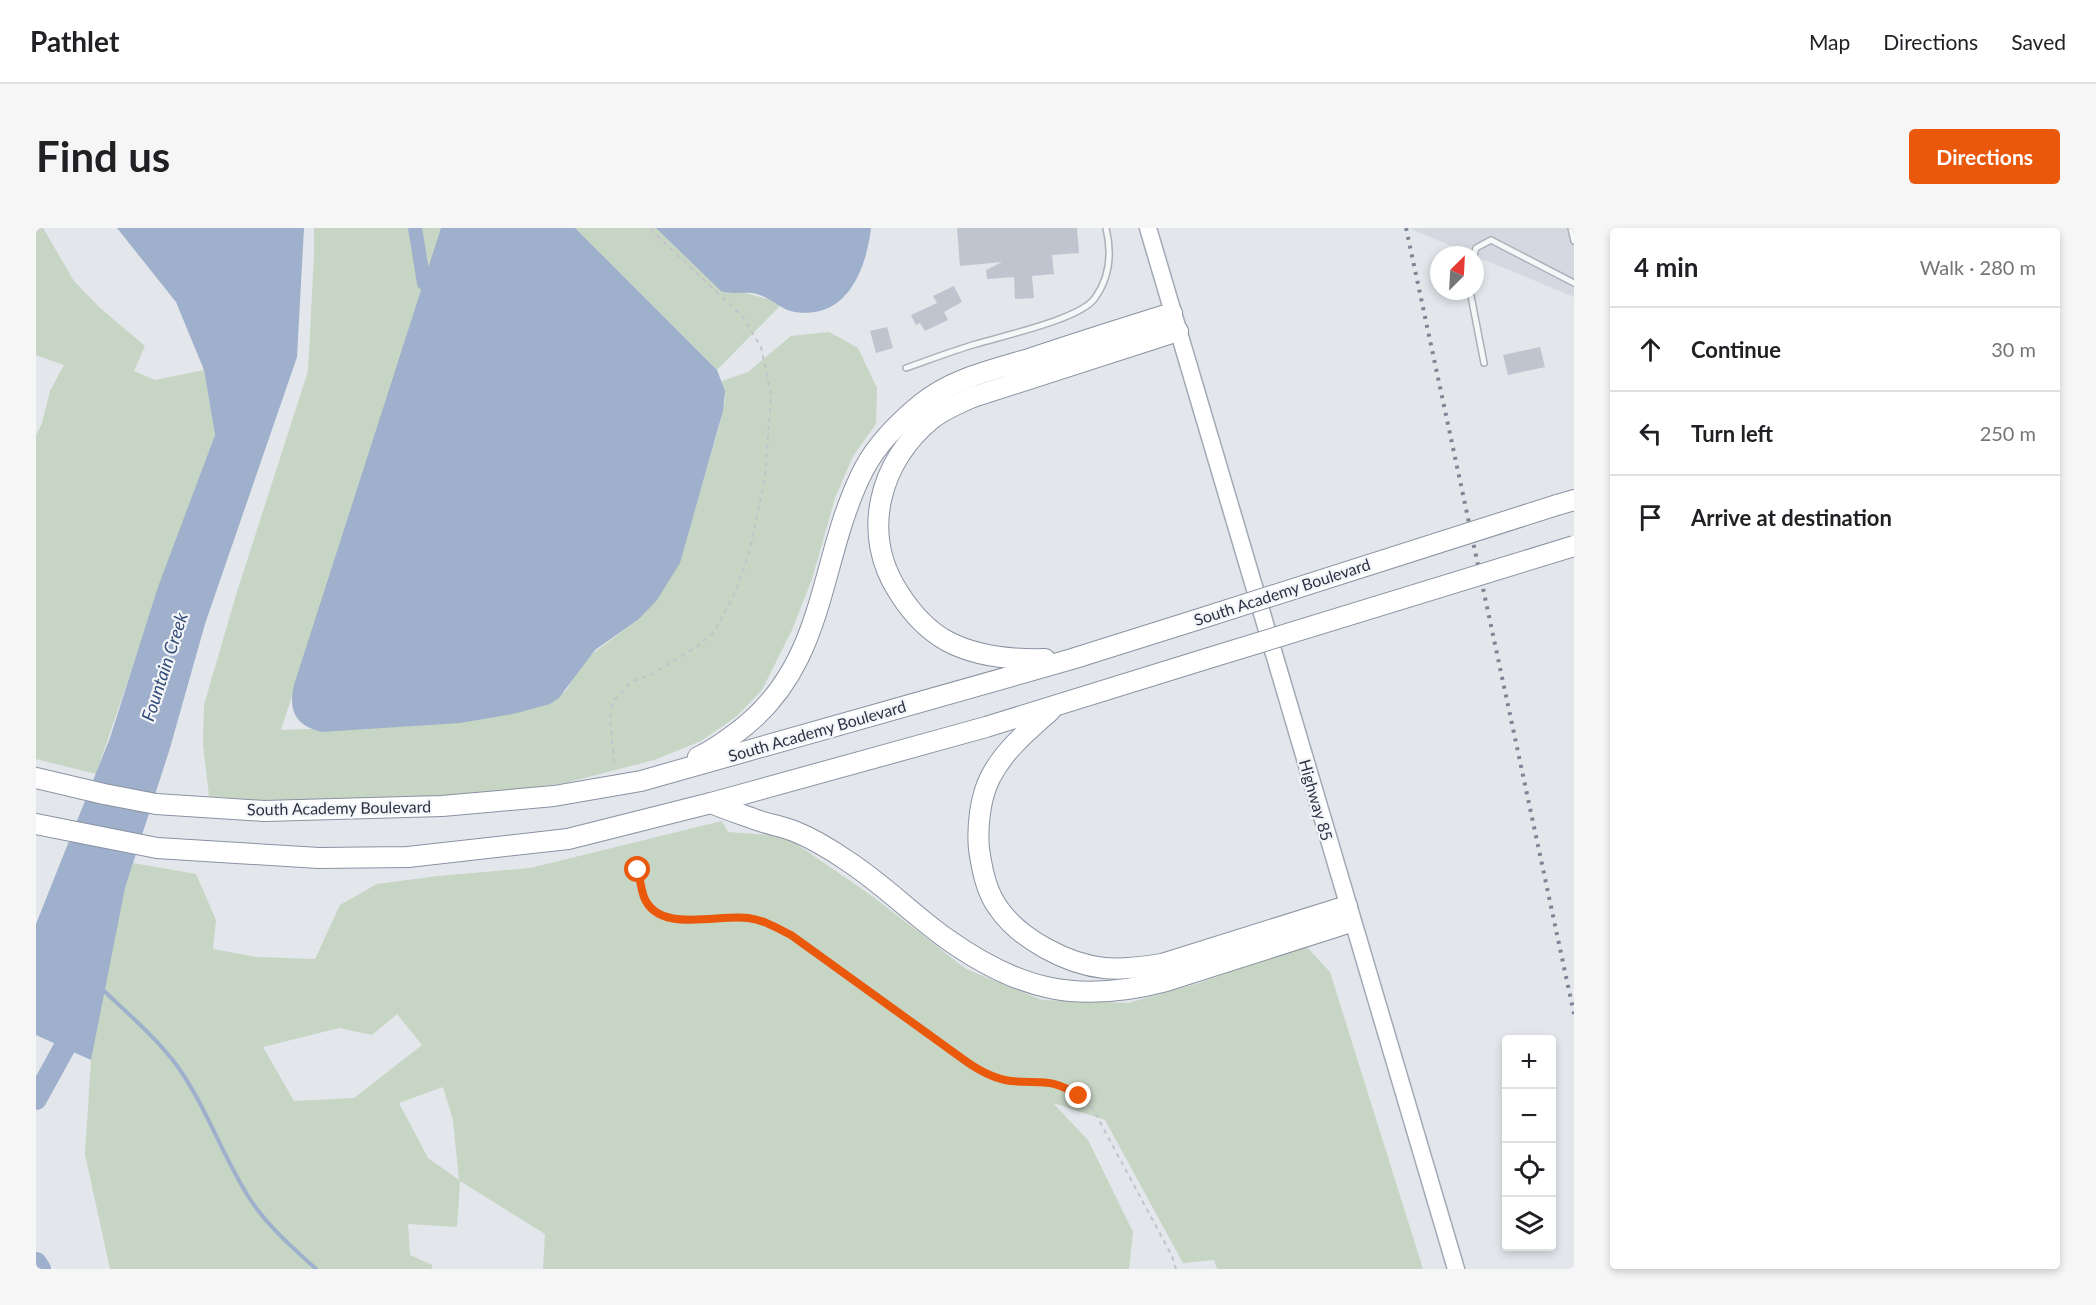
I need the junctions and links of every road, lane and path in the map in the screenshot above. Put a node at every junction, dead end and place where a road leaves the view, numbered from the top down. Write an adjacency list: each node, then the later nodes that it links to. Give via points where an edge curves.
1 (649, 228): 16 (path, via 742,316 761,347 771,394 770,415 765,478 736,591 714,632 652,674 631,682 614,701 610,718)
2 (1106, 228): 11 (lane, via 1110,256 1094,300 1072,315)
3 (1148, 228): 9 (main road, Highway 85)
4 (1571, 228): 5 (lane)
5 (1574, 241)
6 (1480, 246): 7 (lane, via 1491,240)
7 (1574, 283)
8 (1472, 300): 10 (lane)
9 (1175, 322): 14 (highway, via 951,406 915,435 886,478 879,502 878,531 883,557 892,583 922,623 947,641 1000,658); 18 (highway, via 966,378 922,402 879,446 865,468 850,500 813,625 789,676 772,700 750,723 711,752); 22 (main road, Highway 85)
10 (1484, 363)
11 (906, 368)
12 (1565, 503): 14 (highway, South Academy Boulevard, bridge)
13 (1574, 545): 15 (highway, bridge)
14 (1072, 659): 18 (highway, South Academy Boulevard)
15 (1057, 705): 19 (highway); 22 (highway, via 1007,752 990,778 981,804 978,839 982,873 999,909 1049,951 1103,968 1137,968)
16 (614, 762)
17 (36, 778): 18 (highway, South Academy Boulevard, via 156,804 285,811 442,806 554,796)
18 (641, 782)
19 (711, 803): 20 (highway, via 568,839 408,857 319,858 157,848); 22 (highway, via 794,831 820,845 847,860 947,939 994,968 1025,983 1052,988 1108,993 1136,989)
20 (36, 824)
21 (638, 870): 23 (path, via 645,899 654,911 668,919 747,918 766,922 791,935 986,1075 1008,1081 1047,1081 1079,1096 1093,1109)
22 (1349, 914): 24 (main road, Highway 85)
23 (1176, 1269)
24 (1456, 1269)

